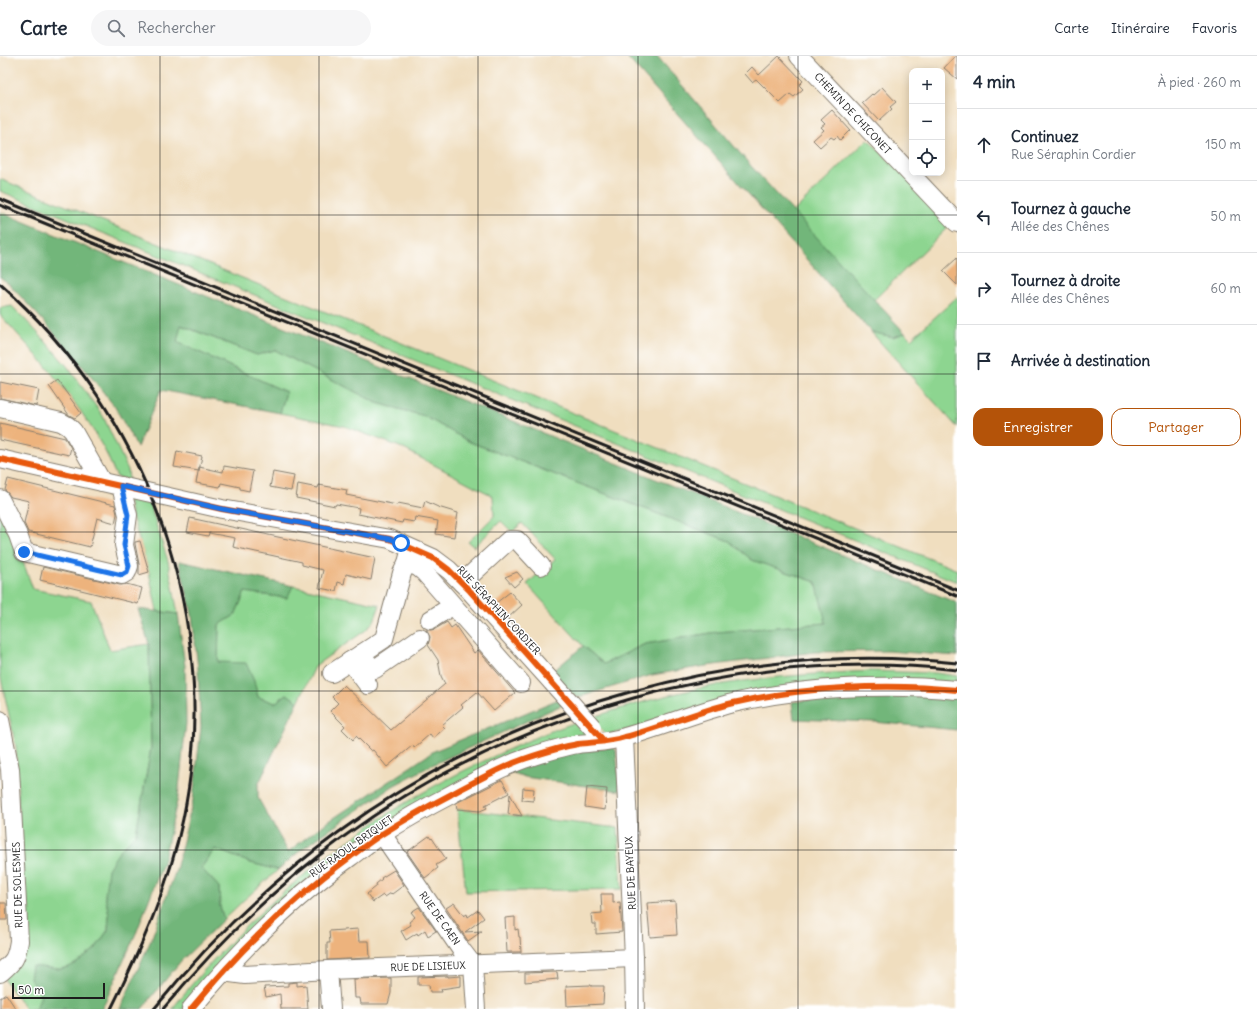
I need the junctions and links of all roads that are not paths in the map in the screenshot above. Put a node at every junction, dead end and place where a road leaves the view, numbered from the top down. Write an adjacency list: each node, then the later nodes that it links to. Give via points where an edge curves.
1 (799, 56): 2 (street, CHEMIN DE CHICONET)
2 (957, 223)
3 (0, 408): 5 (street, via 61,422 68,426)
4 (0, 459): 5 (street, RUE SÉRAPHIN CORDIER)
5 (102, 482): 6 (street, RUE SÉRAPHIN CORDIER)
6 (121, 486): 7 (street, via 128,515 124,545 129,566 127,572 122,575 24,552); 8 (street, RUE SÉRAPHIN CORDIER, via 222,509 390,539)
7 (0, 499)
8 (409, 555): 10 (street, RUE SÉRAPHIN CORDIER, via 433,558); 11 (street); 14 (street, via 384,639)
9 (541, 566): 10 (street, via 517,540 512,539)
10 (462, 583): 21 (street, RUE SÉRAPHIN CORDIER, bridge)
11 (452, 606): 12 (street); 16 (street)
12 (430, 620)
13 (420, 638): 14 (street, via 375,669)
14 (355, 658): 15 (street); 17 (street)
15 (332, 673)
16 (521, 683)
17 (368, 685)
18 (957, 690): 20 (street, RUE RAOUL BRIQUET, via 926,687 844,688 770,696 704,711)
19 (0, 720): 27 (street, RUE DE SOLESMES, via 10,768 19,941 13,962)
20 (624, 738): 21 (street, RUE RAOUL BRIQUET); 23 (street, RUE DE BAYEUX)
21 (604, 741): 22 (street, RUE RAOUL BRIQUET, via 560,748 500,769)
22 (382, 834): 24 (street, RUE DE CAEN); 26 (street, RUE RAOUL BRIQUET, via 336,867 286,909 263,929)
23 (634, 958): 24 (street, RUE DE LISIEUX); 31 (street, RUE DE BAYEUX)
24 (473, 965): 25 (street, RUE DE LISIEUX); 30 (street)
25 (328, 970): 26 (street, RUE DE LISIEUX, via 245,975); 29 (street)
26 (223, 972): 28 (street, RUE RAOUL BRIQUET)
27 (0, 973)
28 (191, 1009)
29 (331, 1009)
30 (476, 1009)
31 (635, 1009)

